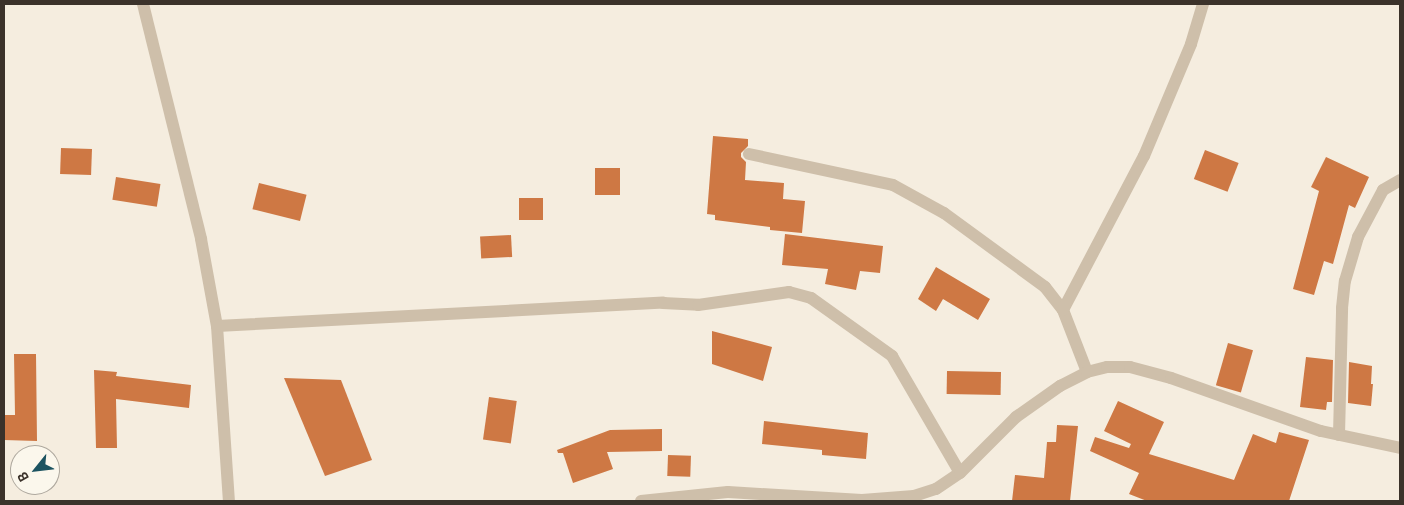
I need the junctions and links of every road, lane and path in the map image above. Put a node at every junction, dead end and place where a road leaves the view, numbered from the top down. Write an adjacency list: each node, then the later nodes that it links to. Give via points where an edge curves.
1 (143, 4): 6 (street, via 201,239)
2 (1202, 4): 5 (street, via 1191,44 1144,156)
3 (749, 154): 5 (street, via 893,185 952,218 1045,287)
4 (1400, 180): 8 (street, via 1383,190 1358,237 1345,282)
5 (1063, 310): 7 (street)
6 (217, 326): 10 (street, via 663,303 698,305 789,292 811,298 892,356); 11 (street)
7 (1087, 372): 8 (street, via 1107,367 1130,367); 10 (street, via 1060,386 1016,418)
8 (1339, 435): 9 (street)
9 (1400, 448)
10 (960, 473): 12 (street, via 936,489 914,496 862,500 728,492)
11 (229, 501)
12 (641, 501)

